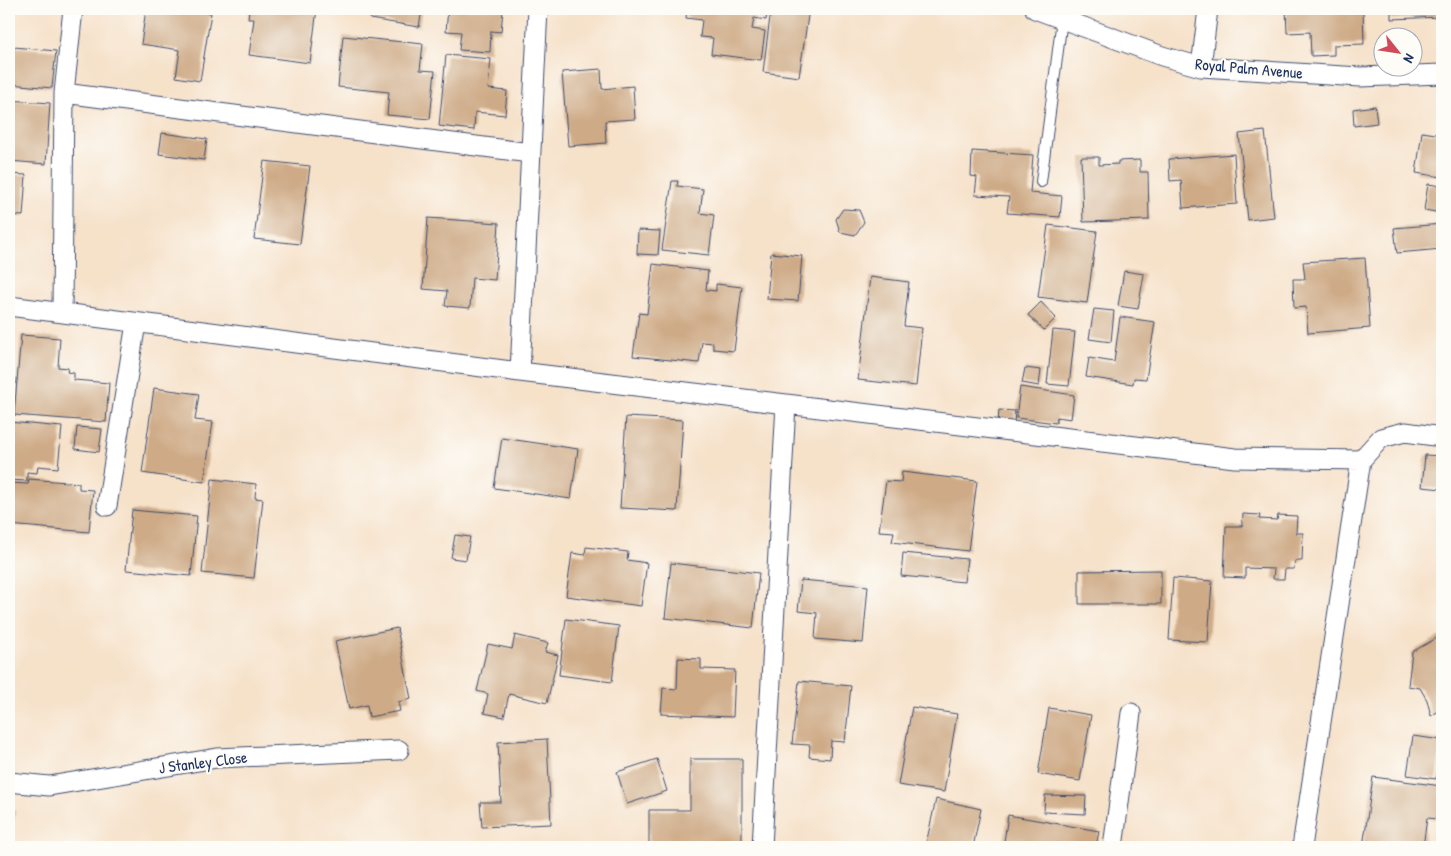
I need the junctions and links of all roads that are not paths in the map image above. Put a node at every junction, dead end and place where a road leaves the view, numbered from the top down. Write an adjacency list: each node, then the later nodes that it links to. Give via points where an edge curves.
1 (73, 9): 8 (street)
2 (538, 9): 9 (street)
3 (1035, 9): 5 (street, Royal Palm Avenue)
4 (1208, 9): 6 (street)
5 (1062, 19): 6 (street, Royal Palm Avenue); 10 (lane)
6 (1201, 67): 7 (street, Royal Palm Avenue, via 1360,77)
7 (1442, 74)
8 (64, 93): 9 (street); 12 (street)
9 (530, 153): 14 (street)
10 (1041, 182)
11 (9, 306): 12 (street)
12 (62, 312): 13 (street)
13 (136, 323): 14 (street); 18 (street)
14 (520, 372): 15 (street)
15 (786, 404): 17 (street, via 1235,458); 22 (street)
16 (1442, 437): 17 (street, via 1405,432 1381,438)
17 (1361, 460): 24 (street)
18 (107, 506)
19 (1131, 713): 23 (street)
20 (399, 750): 21 (street, J Stanley Close, via 216,758 49,786)
21 (9, 782)
22 (762, 847)
23 (1113, 847)
24 (1302, 847)

